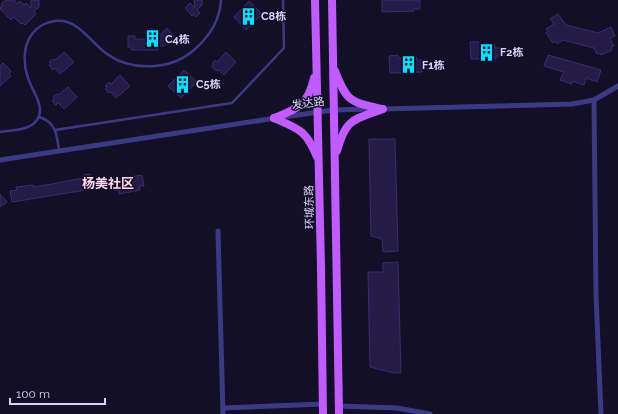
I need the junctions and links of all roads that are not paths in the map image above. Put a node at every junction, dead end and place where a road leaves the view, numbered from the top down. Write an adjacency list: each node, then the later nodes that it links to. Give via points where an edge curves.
1 (221, 0): 12 (lane, via 218,17 202,42 185,56 165,64 143,66 121,62 96,46 82,30 69,22 54,21 41,26 30,36 25,57 28,77 40,108)
2 (283, 0): 14 (lane, via 284,48 232,103)
3 (315, 0): 6 (main road, 环城东路)
4 (332, 0): 5 (main road)
5 (333, 64): 9 (main road, via 342,90 348,97 360,104); 10 (main road)
6 (316, 66): 11 (main road, 环城东路); 13 (main road, via 311,90 303,103 292,111)
7 (618, 86): 8 (street, 发达路)
8 (594, 100): 9 (street, 发达路, via 572,104); 26 (street, via 596,295)
9 (383, 109): 10 (street, 发达路); 18 (main road, via 356,119 348,125 341,136)
10 (333, 110): 11 (street, 发达路); 18 (main road)
11 (318, 112): 13 (street, 发达路); 19 (main road, 环城东路)
12 (38, 117): 14 (lane, via 46,120); 15 (lane, via 28,127)
13 (274, 118): 16 (street, 发达路); 19 (main road, via 305,134)
14 (55, 130): 16 (lane)
15 (0, 132)
16 (59, 151): 17 (street, 发达路)
17 (0, 160)
18 (334, 160): 22 (main road)
19 (319, 163): 21 (main road, 环城东路)
20 (218, 232): 23 (street)
21 (323, 404): 23 (street); 24 (main road, 环城东路)
22 (339, 410): 25 (street, via 397,408)
23 (223, 411)
24 (323, 414)
25 (430, 414)
26 (601, 414)

